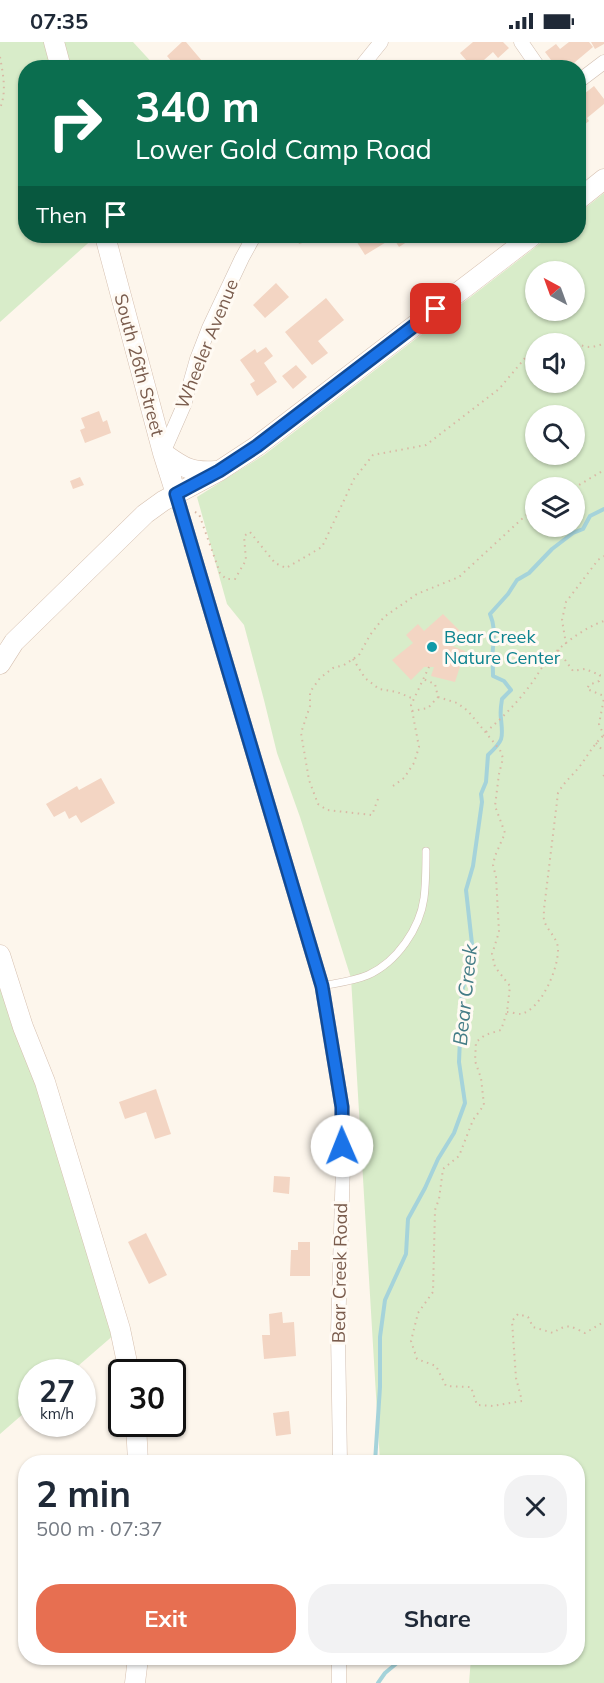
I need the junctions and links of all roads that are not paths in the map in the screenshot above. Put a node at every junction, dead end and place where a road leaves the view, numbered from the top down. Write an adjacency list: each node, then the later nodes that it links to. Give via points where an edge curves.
1 (54, 42): 4 (street)
2 (381, 42): 5 (street)
3 (521, 42): 6 (street)
4 (59, 60)
5 (366, 60)
6 (533, 60)
7 (604, 62): 8 (street)
8 (586, 76)
9 (604, 179): 10 (street)
10 (586, 193)
11 (107, 243): 14 (street, South 26th Street)
12 (251, 243): 14 (street, Wheeler Avenue, via 209,328 184,405)
13 (523, 243): 15 (street)
14 (163, 453): 15 (street, via 198,472); 16 (street, South 26th Street)
15 (219, 471): 16 (street)
16 (178, 499): 17 (street, via 145,514 14,642); 20 (street, Bear Creek Road)
17 (0, 664)
18 (426, 851): 20 (lane, via 424,900 406,942 383,966 368,975)
19 (0, 955): 21 (street, via 52,1104)
20 (322, 986): 24 (street, Bear Creek Road, via 342,1107)
21 (126, 1359)
22 (136, 1437): 23 (street)
23 (137, 1455)
24 (339, 1455)
25 (137, 1665): 27 (street)
26 (339, 1665): 28 (street)
27 (135, 1683)
28 (339, 1683)

